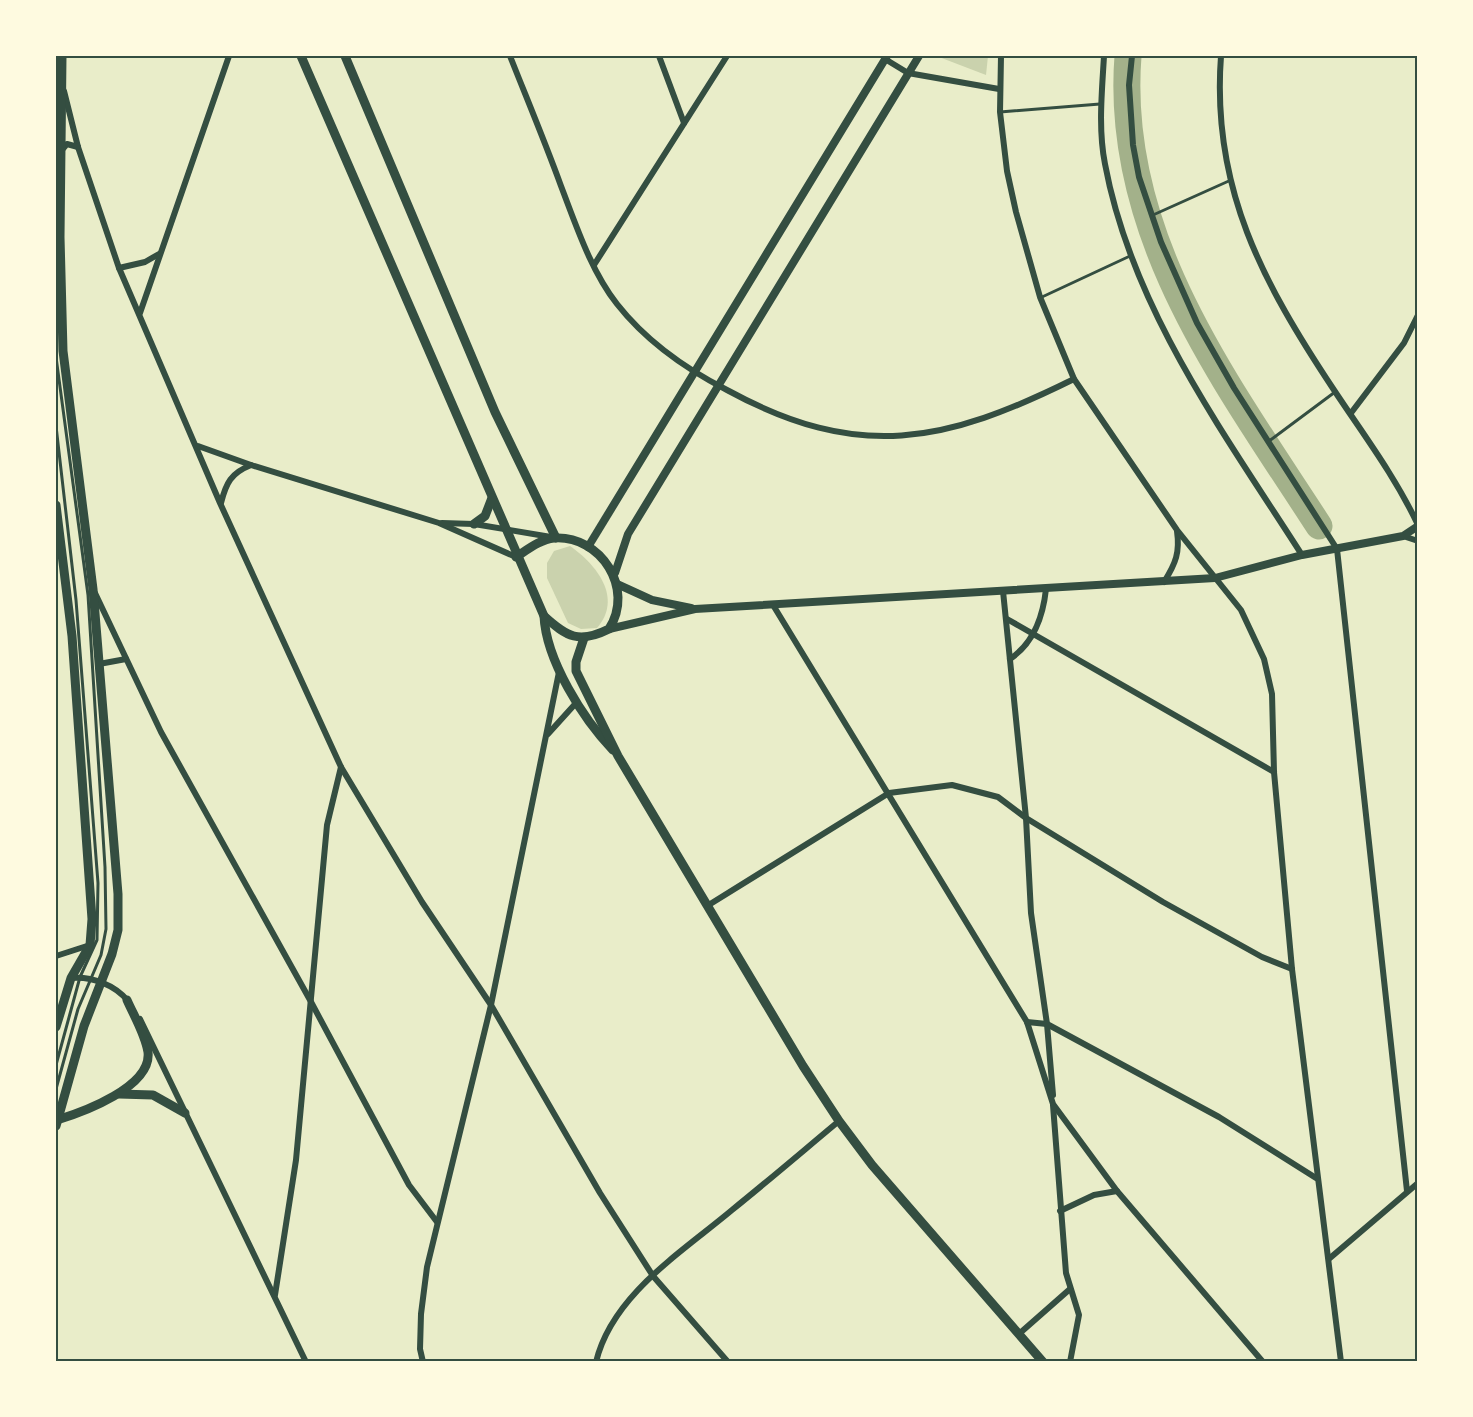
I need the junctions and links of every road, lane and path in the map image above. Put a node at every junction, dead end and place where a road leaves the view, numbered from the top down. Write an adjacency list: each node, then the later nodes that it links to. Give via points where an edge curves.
1 (62, 56): 15 (main road)
2 (229, 56): 24 (street)
3 (301, 56): 41 (main road)
4 (345, 56): 50 (main road, via 495,412)
5 (510, 56): 26 (street)
6 (659, 56): 19 (street)
7 (727, 56): 19 (street)
8 (919, 56): 14 (main road)
9 (1002, 56): 16 (street)
10 (1104, 56): 17 (street)
11 (1132, 56): 23 (street, via 1129,85 1133,145)
12 (1221, 56): 22 (street, via 1218,98)
13 (886, 57): 14 (street); 32 (main road)
14 (908, 73): 16 (street); 34 (main road)
15 (61, 80): 20 (street); 21 (main road)
16 (999, 89): 18 (street)
17 (1101, 104): 18 (lane); 25 (street, via 1104,162)
18 (1000, 112): 28 (street, via 1007,171)
19 (684, 123): 26 (street)
20 (78, 147): 21 (street, via 67,144); 27 (street)
21 (61, 151): 60 (main road, via 63,351)
22 (1231, 180): 23 (lane); 35 (street, via 1255,258)
23 (1150, 216): 38 (street, via 1197,323 1233,388)
24 (162, 251): 27 (street, via 145,262); 29 (street)
25 (1130, 256): 28 (lane); 54 (street, via 1205,404)
26 (594, 265): 32 (street, via 617,304 635,323 677,361)
27 (119, 268): 29 (street)
28 (1040, 297): 33 (street)
29 (141, 313): 39 (street)
30 (1418, 315): 36 (street, via 1404,343)
31 (56, 357): 86 (lane, via 88,595 105,857 106,929)
32 (695, 371): 34 (street); 52 (main road)
33 (1074, 379): 34 (street, via 1022,405 971,423 932,433 890,436 806,426); 48 (street)
34 (716, 385): 56 (main road, via 628,534)
35 (1335, 392): 36 (street); 38 (lane)
36 (1351, 412): 46 (street, via 1398,486)
37 (56, 426): 85 (lane, via 76,600 98,883 97,940)
38 (1269, 441): 53 (street)
39 (198, 446): 40 (street); 42 (street)
40 (251, 465): 42 (street, via 229,479); 44 (street)
41 (492, 498): 45 (main road, via 485,516); 47 (main road)
42 (220, 503): 77 (street)
43 (56, 505): 82 (main road, via 72,636 91,892)
44 (439, 522): 45 (street); 55 (street)
45 (474, 524): 47 (street)
46 (1418, 526): 49 (street)
47 (505, 528): 50 (street); 55 (main road)
48 (1177, 530): 57 (street); 58 (street, via 1176,564)
49 (1403, 536): 51 (street); 53 (street)
50 (556, 538): 52 (main road, via 575,540); 55 (main road)
51 (1418, 541)
52 (588, 547): 56 (main road)
53 (1337, 549): 54 (street); 103 (street)
54 (1302, 555): 57 (street)
55 (516, 557): 65 (main road)
56 (615, 573): 59 (main road)
57 (1215, 578): 58 (street); 78 (street, via 1245,616 1264,659 1272,694)
58 (1164, 582): 61 (street)
59 (618, 584): 64 (street, via 652,600); 67 (main road, via 617,614)
60 (93, 589): 70 (street); 72 (main road)
61 (1046, 589): 62 (street); 68 (street, via 1043,612)
62 (1004, 591): 63 (street); 66 (street)
63 (772, 605): 64 (street); 79 (street)
64 (695, 609): 67 (street)
65 (544, 616): 69 (main road, via 562,633); 73 (main road)
66 (1007, 619): 68 (street); 71 (street)
67 (609, 629): 69 (main road)
68 (1034, 633): 71 (street); 78 (street)
69 (584, 638): 76 (main road, via 576,671)
70 (126, 659): 72 (street); 88 (street, via 161,732)
71 (1010, 659): 80 (street)
72 (99, 664): 86 (main road, via 118,930 112,954)
73 (560, 670): 74 (main road); 75 (street)
74 (576, 703): 75 (street); 76 (main road)
75 (548, 735): 89 (street)
76 (618, 756): 81 (main road)
77 (341, 767): 88 (street, via 327,825); 89 (street, via 422,902)
78 (1274, 772): 84 (street)
79 (889, 793): 80 (street, via 942,785 964,786 998,797); 81 (street); 90 (street)
80 (1026, 818): 84 (street, via 1163,902 1262,957); 91 (street, via 1031,913)
81 (707, 906): 98 (main road)
82 (90, 945): 83 (street); 85 (main road)
83 (56, 956)
84 (1292, 969): 100 (street)
85 (75, 978): 86 (street); 92 (main road); 93 (lane)
86 (96, 981): 87 (street, via 114,988); 94 (lane, via 78,1010); 99 (main road)
87 (127, 1000): 95 (main road, via 146,1044 147,1064 138,1079); 97 (street, via 146,1028)
88 (310, 1000): 105 (street, via 409,1185); 109 (street, via 296,1160)
89 (491, 1005): 105 (street); 107 (street, via 600,1193)
90 (1027, 1022): 91 (street); 96 (street)
91 (1047, 1024): 96 (street); 100 (street, via 1219,1117)
92 (56, 1027)
93 (56, 1065)
94 (56, 1089)
95 (116, 1094): 97 (main road, via 153,1095); 99 (main road)
96 (1053, 1104): 102 (street); 104 (street)
97 (185, 1113): 109 (street)
98 (839, 1121): 107 (street); 110 (main road, via 872,1165)
99 (56, 1123)
100 (1316, 1178): 106 (street)
101 (1418, 1183): 103 (street)
102 (1118, 1191): 104 (street, via 1094,1195); 117 (street)
103 (1407, 1191): 106 (street)
104 (1060, 1211): 108 (street)
105 (437, 1222): 112 (street, via 421,1314)
106 (1330, 1258): 118 (street)
107 (653, 1275): 113 (street, via 621,1309 599,1346); 114 (street)
108 (1070, 1289): 110 (street); 116 (street, via 1079,1316)
109 (275, 1295): 111 (street)
110 (1020, 1333): 115 (main road)
111 (306, 1362)
112 (423, 1362)
113 (596, 1362)
114 (728, 1362)
115 (1043, 1362)
116 (1070, 1362)
117 (1263, 1362)
118 (1341, 1362)

